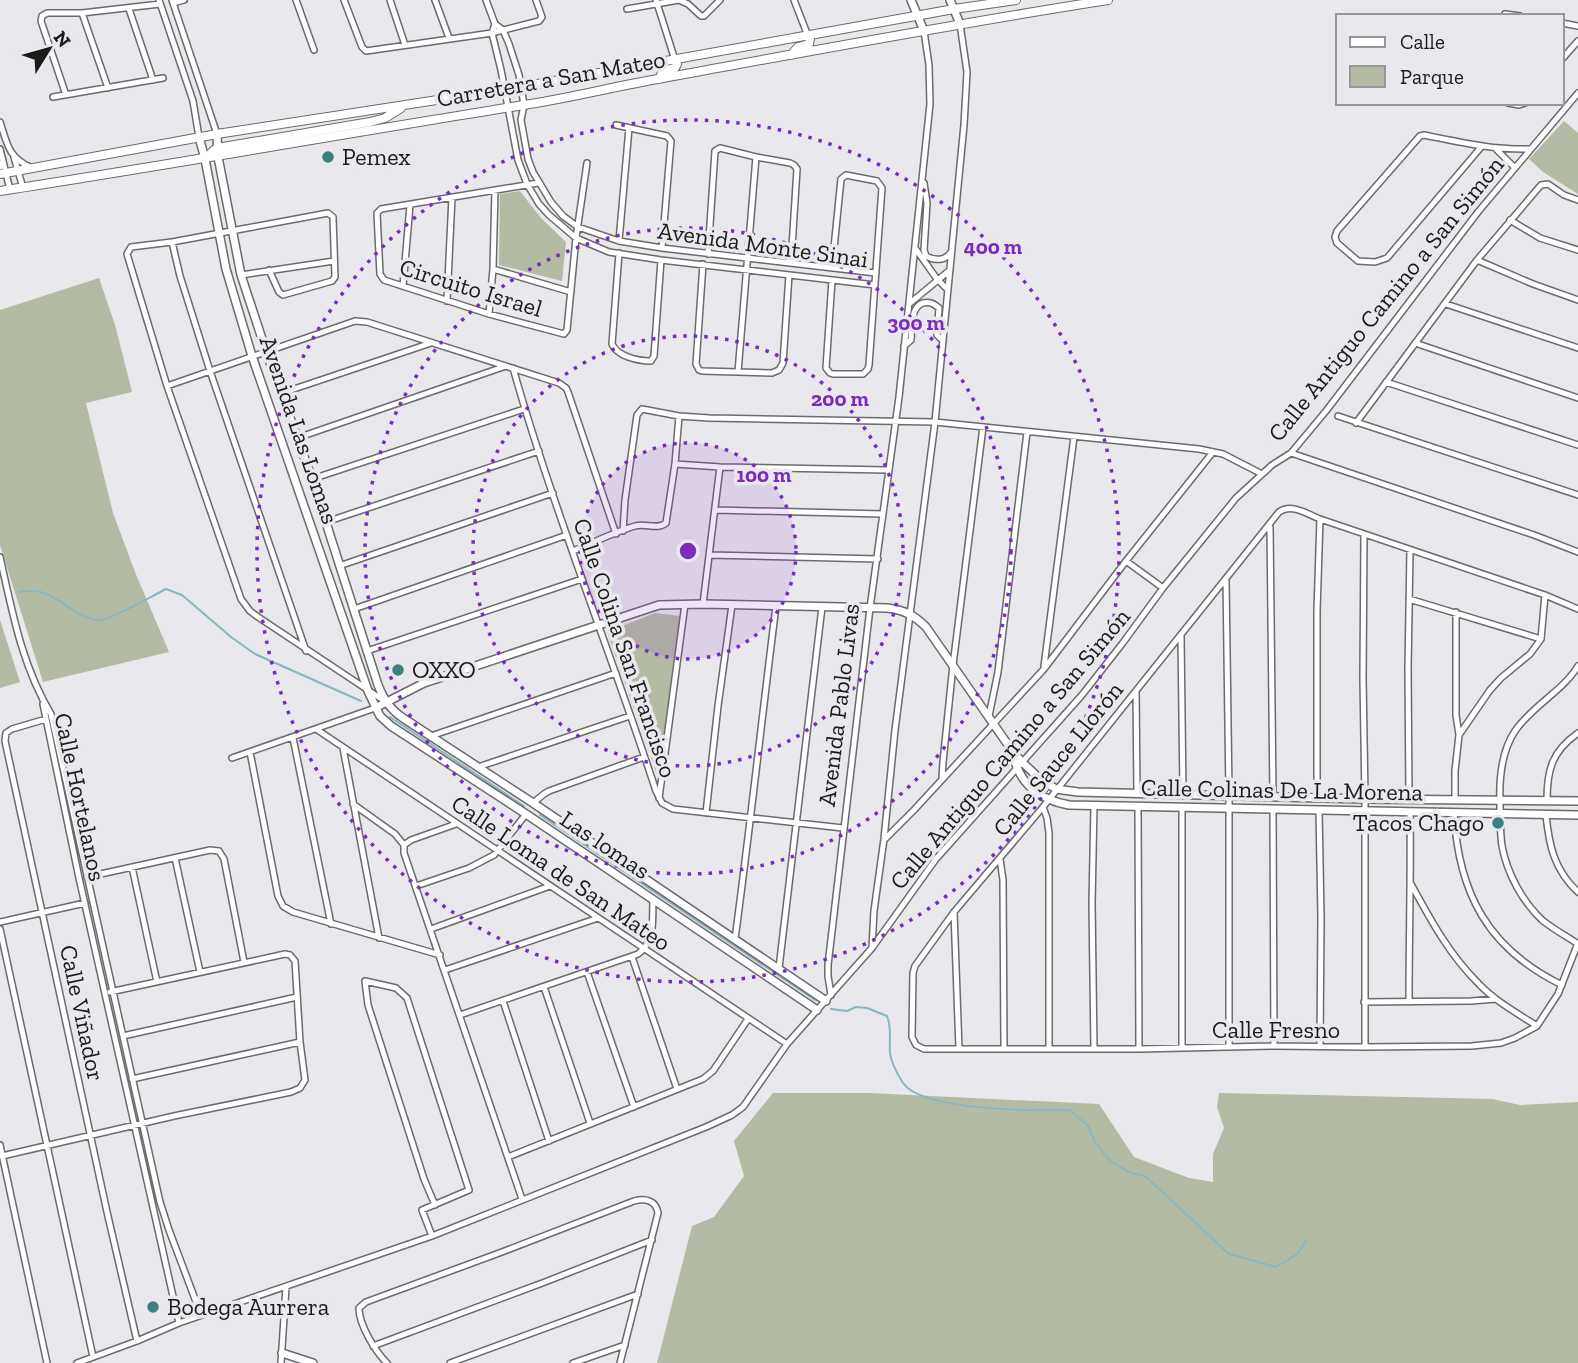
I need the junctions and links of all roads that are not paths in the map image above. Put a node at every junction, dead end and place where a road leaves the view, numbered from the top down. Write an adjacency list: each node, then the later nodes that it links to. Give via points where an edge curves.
1 (184, 0): 15 (street)
2 (296, 0): 30 (street)
3 (345, 0): 29 (street, via 366,51)
4 (390, 0): 29 (street)
5 (435, 0): 27 (street)
6 (486, 0): 21 (street)
7 (536, 0): 23 (street, via 542,17 539,21)
8 (720, 0): 13 (street, via 705,16 684,1)
9 (794, 0): 26 (street)
10 (911, 0): 20 (street)
11 (1016, 0): 16 (main road, Carretera a San Mateo)
12 (1108, 0): 22 (main road, Carretera a San Mateo)
13 (657, 1): 18 (street); 33 (street)
14 (160, 2): 17 (street); 44 (street)
15 (172, 2): 42 (street)
16 (952, 4): 20 (main road, Carretera a San Mateo); 22 (street)
17 (129, 9): 19 (street); 36 (street)
18 (627, 9)
19 (82, 13): 38 (street); 41 (street, via 47,13 41,18)
20 (918, 16): 24 (street); 26 (main road, Carretera a San Mateo)
21 (495, 24): 23 (street); 25 (street)
22 (960, 24): 24 (main road, Carretera a San Mateo); 86 (street, via 967,72)
23 (503, 30): 25 (street); 37 (street, Avenida Monte Sinai)
24 (924, 30): 31 (main road, Carretera a San Mateo); 66 (street, via 930,104)
25 (492, 33): 27 (street); 39 (street, Avenida Monte Sinai)
26 (808, 36): 31 (main road, via 809,44); 33 (main road, Carretera a San Mateo)
27 (449, 38): 29 (street)
28 (1578, 41): 32 (street)
29 (405, 45)
30 (314, 50)
31 (791, 55): 35 (main road, Carretera a San Mateo)
32 (1564, 57)
33 (675, 60): 35 (main road, via 675,68 663,71); 37 (main road, Carretera a San Mateo)
34 (163, 78): 36 (street)
35 (659, 79): 46 (main road, Carretera a San Mateo)
36 (153, 80): 38 (street)
37 (521, 87): 39 (main road, Carretera a San Mateo); 46 (street, Avenida Monte Sinai)
38 (108, 88): 41 (street)
39 (505, 90): 45 (main road, Carretera a San Mateo); 47 (street, Avenida Monte Sinai)
40 (1578, 93): 56 (street, Calle Antiguo Camino a San Simón)
41 (66, 95): 43 (street)
42 (205, 96): 44 (street); 51 (street)
43 (53, 97)
44 (193, 101): 52 (street)
45 (406, 105): 51 (main road, Carretera a San Mateo); 57 (main road, via 370,122)
46 (524, 105): 47 (main road, Carretera a San Mateo); 67 (street, Avenida Monte Sinai, via 528,159)
47 (509, 107): 57 (main road, Carretera a San Mateo); 68 (street, Avenida Monte Sinai)
48 (0, 122): 58 (street)
49 (616, 125): 50 (street)
50 (629, 128): 81 (street); 83 (street, via 667,136 671,141)
51 (217, 134): 52 (main road, Carretera a San Mateo); 57 (street, Avenida Las Lomas)
52 (199, 137): 60 (street, Avenida Las Lomas); 63 (main road, Carretera a San Mateo)
53 (1482, 146): 53 (street, via 1391,255 1375,262 1358,261 1337,243 1337,231 1418,136); 54 (street)
54 (1495, 148): 56 (street); 62 (street)
55 (0, 149): 64 (street)
56 (1529, 149): 62 (street, Calle Antiguo Camino a San Simón)
57 (218, 153): 60 (main road, Carretera a San Mateo); 78 (street, Avenida Las Lomas)
58 (14, 157): 63 (street); 65 (street)
59 (756, 157): 88 (street, via 720,148 715,151); 89 (street); 93 (street, via 790,163 797,169)
60 (205, 159): 69 (main road, Carretera a San Mateo); 79 (street, Avenida Las Lomas)
61 (587, 163): 77 (street, Circuito Israel)
62 (1514, 167): 141 (street, Calle Antiguo Camino a San Simón)
63 (33, 168): 65 (main road, Carretera a San Mateo)
64 (2, 169): 65 (main road); 70 (street)
65 (19, 171): 69 (street)
66 (923, 173): 84 (street); 86 (street, via 926,256 944,258)
67 (538, 183): 68 (street, Circuito Israel); 77 (street, Avenida Monte Sinai, via 563,216)
68 (527, 184): 71 (street, Circuito Israel); 80 (street, Avenida Monte Sinai, via 548,215)
69 (23, 188): 70 (main road, Carretera a San Mateo)
70 (10, 190): 72 (main road, Carretera a San Mateo)
71 (495, 190): 73 (street, Circuito Israel); 96 (street)
72 (0, 191)
73 (452, 197): 75 (street, Circuito Israel); 110 (street)
74 (1578, 200): 76 (street, via 1548,184 1541,185)
75 (410, 205): 106 (street); 106 (street, Circuito Israel, via 382,209 377,214 380,274)
76 (1510, 220): 85 (street, via 1540,238); 91 (street)
77 (578, 227): 80 (street, Circuito Israel); 81 (street, Avenida Monte Sinai)
78 (232, 230): 79 (street); 92 (street, via 328,213 333,217); 101 (street, Avenida Las Lomas)
79 (219, 232): 82 (street); 120 (street, Avenida Las Lomas)
80 (576, 238): 87 (street, Avenida Monte Sinai); 108 (street, Circuito Israel)
81 (620, 241): 83 (street, Avenida Monte Sinai)
82 (172, 242): 122 (street); 125 (street, via 131,247 127,254)
83 (662, 248): 88 (street, Avenida Monte Sinai)
84 (915, 248): 103 (street); 111 (street)
85 (1578, 250)
86 (952, 251): 99 (street)
87 (619, 253): 90 (street, Avenida Monte Sinai); 90 (street, via 612,344 618,353 644,361 654,356)
88 (708, 254): 89 (street, Avenida Monte Sinai)
89 (747, 257): 93 (street, Avenida Monte Sinai); 98 (street)
90 (661, 260): 94 (street, Avenida Monte Sinai)
91 (1477, 260): 109 (street); 112 (street)
92 (334, 261): 97 (street); 97 (street, via 332,281 284,295)
93 (791, 263): 95 (street, Avenida Monte Sinai)
94 (704, 264): 98 (street, Avenida Monte Sinai); 123 (street, via 697,367)
95 (832, 268): 100 (street, Avenida Monte Sinai); 100 (street, via 841,180 846,175 881,185)
96 (493, 269): 108 (street); 113 (street)
97 (269, 270): 101 (street)
98 (747, 270): 102 (street, Avenida Monte Sinai); 123 (street)
99 (950, 270): 103 (street); 107 (street)
100 (876, 273): 105 (street, Avenida Monte Sinai)
101 (241, 275): 119 (street, Avenida Las Lomas)
102 (789, 275): 104 (street, Avenida Monte Sinai); 123 (street, via 782,367 772,373)
103 (937, 279): 107 (street); 111 (street)
104 (832, 280): 105 (street, Avenida Monte Sinai); 105 (street, via 825,363 833,374 859,375 868,369)
105 (875, 285)
106 (403, 286): 110 (street, Circuito Israel)
107 (948, 290): 114 (street)
108 (571, 292): 113 (street, Circuito Israel, via 564,334)
109 (1578, 300)
110 (447, 301): 113 (street, Circuito Israel)
111 (909, 304): 117 (street)
112 (1446, 304): 116 (street); 118 (street)
113 (489, 314)
114 (943, 341): 117 (street, via 937,335 939,308 925,302 916,307 911,340); 132 (street)
115 (431, 343): 119 (street, via 355,321); 121 (street); 126 (street)
116 (1415, 343): 124 (street); 127 (street)
117 (904, 346): 131 (street, Avenida Pablo Livas)
118 (1578, 348)
119 (266, 351): 120 (street); 126 (street, Avenida Las Lomas)
120 (252, 356): 122 (street); 189 (street, Avenida Las Lomas)
121 (510, 367): 128 (street, Calle Colina San Francisco); 137 (street); 154 (street, via 564,386)
122 (210, 371): 125 (street); 183 (street)
123 (738, 372)
124 (1386, 382): 133 (street); 138 (street)
125 (167, 386): 183 (street, via 241,599 250,611)
126 (282, 393): 137 (street, Avenida Las Lomas)
127 (1578, 398)
128 (524, 409): 139 (street, Calle Colina San Francisco); 146 (street)
129 (679, 416): 131 (street); 142 (street); 154 (street, via 646,409 638,412)
130 (1338, 416): 133 (street)
131 (896, 421): 132 (street); 144 (street, Avenida Pablo Livas)
132 (935, 422): 134 (street); 179 (street)
133 (1356, 423): 148 (street)
134 (984, 428): 135 (street); 185 (street)
135 (1027, 432): 136 (street); 195 (street)
136 (1074, 437): 140 (street); 187 (street)
137 (297, 438): 146 (street, Avenida Las Lomas)
138 (1578, 445)
139 (539, 450): 147 (street, Calle Colina San Francisco); 152 (street)
140 (1213, 452): 145 (street); 163 (street)
141 (1291, 453): 145 (street, Calle Antiguo Camino a San Simón); 159 (street)
142 (675, 464): 143 (street); 154 (street, via 666,523)
143 (720, 467): 144 (street); 149 (street)
144 (888, 470): 150 (street, Avenida Pablo Livas)
145 (1262, 474): 167 (street, Calle Antiguo Camino a San Simón, via 1236,498)
146 (312, 480): 152 (street, Avenida Las Lomas)
147 (553, 493): 156 (street, Calle Colina San Francisco); 164 (street)
148 (1578, 495)
149 (715, 510): 150 (street); 160 (street)
150 (883, 514): 162 (street, Avenida Pablo Livas)
151 (1320, 519): 153 (street, Calle Sauce Llorón, via 1291,508 1283,509); 155 (street); 215 (street)
152 (326, 522): 164 (street, Avenida Las Lomas)
153 (1270, 525): 166 (street, Calle Sauce Llorón); 214 (street)
154 (620, 532): 158 (street)
155 (1364, 534): 157 (street); 217 (street)
156 (567, 535): 158 (street, Calle Colina San Francisco); 176 (street)
157 (1410, 550): 168 (street); 169 (street)
158 (573, 551): 165 (street, Calle Colina San Francisco)
159 (1578, 552)
160 (710, 555): 162 (street); 171 (street)
161 (0, 557): 191 (street, via 19,639)
162 (878, 559): 175 (street, Avenida Pablo Livas)
163 (1126, 561): 167 (street); 187 (street)
164 (339, 566): 176 (street, Avenida Las Lomas)
165 (582, 579): 180 (street, Calle Colina San Francisco); 184 (street)
166 (1226, 580): 181 (street, Calle Sauce Llorón); 213 (street)
167 (1163, 588): 207 (street, Calle Antiguo Camino a San Simón, via 1082,695)
168 (1545, 595): 177 (street); 182 (street)
169 (1409, 599): 178 (street); 218 (street)
170 (685, 604): 171 (street); 180 (street, via 659,605); 216 (street)
171 (703, 604): 172 (street)
172 (732, 605): 173 (street); 235 (street)
173 (776, 606): 174 (street); 240 (street)
174 (822, 607): 175 (street); 241 (street)
175 (870, 608): 179 (street); 243 (street, Avenida Pablo Livas)
176 (354, 609): 184 (street, Avenida Las Lomas)
177 (1578, 609)
178 (1456, 612): 182 (street); 200 (street)
179 (911, 614): 185 (street); 244 (street)
180 (598, 625): 188 (street, Calle Colina San Francisco); 192 (street, via 424,684)
181 (1181, 635): 190 (street, Calle Sauce Llorón); 212 (street)
182 (1541, 639): 200 (street, via 1500,678)
183 (306, 651): 189 (street)
184 (368, 651): 192 (street, Avenida Las Lomas)
185 (953, 665): 195 (street); 209 (street)
186 (1578, 666): 220 (street, via 1513,734 1501,769)
187 (1044, 669): 197 (street)
188 (616, 673): 194 (street, Calle Colina San Francisco); 201 (street)
189 (368, 691): 192 (street); 193 (street, Avenida Las Lomas)
190 (1136, 691): 210 (street, Calle Sauce Llorón); 211 (street)
191 (41, 698): 196 (street, Calle Hortelanos); 250 (street, Calle Hortelanos, via 51,714)
192 (386, 702): 193 (street); 201 (street, Las lomas)
193 (375, 708): 198 (street); 237 (street, Las lomas, via 391,726)
194 (630, 716): 205 (street, Calle Colina San Francisco); 208 (street)
195 (989, 716): 197 (street)
196 (46, 719): 251 (street, Calle Hortelanos); 259 (street, Calle Viñador, via 12,729 5,737)
197 (994, 724): 207 (street); 209 (street)
198 (317, 729): 202 (street); 203 (street, Calle Loma de San Mateo)
199 (1578, 733): 221 (street, via 1553,758)
200 (1459, 735): 219 (street)
201 (431, 736): 208 (street, Las lomas)
202 (293, 738): 204 (street); 262 (street)
203 (343, 748): 224 (street); 242 (street, Calle Loma de San Mateo)
204 (250, 752): 206 (street); 262 (street, via 279,901 293,912)
205 (645, 757): 216 (street, Calle Colina San Francisco); 223 (street, via 544,793)
206 (232, 758)
207 (1019, 765): 210 (street); 225 (street, via 1028,785); 268 (street, Calle Antiguo Camino a San Simón, via 936,859)
208 (478, 767): 223 (street, Las lomas)
209 (942, 779): 244 (street)
210 (1056, 789): 211 (street, Calle Colinas De La Morena); 225 (street, Calle Sauce Llorón)
211 (1137, 793): 212 (street, Calle Colinas De La Morena)
212 (1183, 794): 213 (street, Calle Colinas De La Morena)
213 (1229, 795): 214 (street, Calle Colinas De La Morena); 229 (street)
214 (1273, 796): 215 (street, Calle Colinas De La Morena)
215 (1317, 798): 217 (street, Calle Colinas De La Morena)
216 (659, 799): 235 (street, Calle Colina San Francisco, via 673,809)
217 (1365, 799): 218 (street, Calle Colinas De La Morena); 232 (street)
218 (1409, 799): 219 (street, Calle Colinas De La Morena)
219 (1455, 799): 220 (street, Calle Colinas De La Morena)
220 (1500, 800): 221 (street, Calle Colinas De La Morena); 236 (street)
221 (1547, 800): 222 (street, Calle Colinas De La Morena)
222 (1578, 801)
223 (534, 803): 266 (street, Las lomas)
224 (353, 804): 245 (street); 265 (street)
225 (1045, 804): 226 (street, Calle Colinas De La Morena); 248 (street, Calle Sauce Llorón); 302 (street, via 1049,833)
226 (1094, 806): 227 (street, Calle Colinas De La Morena); 305 (street)
227 (1138, 806): 228 (street, Calle Colinas De La Morena); 303 (street)
228 (1182, 807): 229 (street, Calle Colinas De La Morena); 297 (street)
229 (1228, 808): 230 (street, Calle Colinas De La Morena); 298 (street)
230 (1273, 808): 231 (street, Calle Colinas De La Morena); 295 (street)
231 (1319, 810): 232 (street, Calle Colinas De La Morena); 296 (street)
232 (1365, 811): 233 (street, Calle Colinas De La Morena); 286 (street)
233 (1410, 812): 234 (street, Calle Colinas De La Morena); 252 (street)
234 (1454, 812): 236 (street, Calle Colinas De La Morena); 278 (street, via 1458,854 1480,912 1521,961)
235 (706, 813): 240 (street, Calle Colina San Francisco)
236 (1500, 813): 238 (street, Calle Colinas De La Morena); 267 (street, via 1502,848 1520,892 1542,919)
237 (526, 814): 246 (street); 256 (street, Las lomas)
238 (1546, 815): 239 (street, Calle Colinas De La Morena); 255 (street, via 1551,852)
239 (1578, 815)
240 (752, 818): 241 (street, Calle Colina San Francisco); 266 (street)
241 (796, 823): 243 (street, Calle Colina San Francisco); 273 (street)
242 (456, 824): 245 (street); 246 (street, Calle Loma de San Mateo)
243 (843, 828): 283 (street, Avenida Pablo Livas, via 828,965)
244 (884, 839): 268 (street)
245 (404, 845): 253 (street)
246 (499, 851): 253 (street, via 480,863); 254 (street, Calle Loma de San Mateo)
247 (175, 858): 249 (street); 272 (street, via 219,851); 275 (street)
248 (999, 859): 258 (street, Calle Sauce Llorón); 301 (street, via 1003,880)
249 (132, 867): 250 (street); 277 (street)
250 (88, 877): 251 (street); 280 (street, Calle Hortelanos)
251 (79, 878): 257 (street, Calle Hortelanos)
252 (1411, 884): 284 (street, via 1452,953); 287 (street)
253 (416, 886): 264 (street)
254 (550, 886): 260 (street, Calle Loma de San Mateo); 264 (street)
255 (1578, 892)
256 (653, 900): 269 (street); 288 (street, Las lomas)
257 (85, 903): 259 (street); 281 (street, Calle Hortelanos)
258 (954, 912): 300 (street, Calle Sauce Llorón, via 913,973 912,1037); 304 (street)
259 (42, 913): 261 (street); 312 (street, Calle Viñador)
260 (598, 918): 269 (street, Calle Loma de San Mateo); 274 (street)
261 (0, 922)
262 (331, 924): 265 (street)
263 (0, 929): 315 (street)
264 (431, 929): 270 (street)
265 (379, 938): 270 (street)
266 (736, 939): 273 (street, Las lomas)
267 (1578, 943): 278 (street)
268 (872, 948): 283 (street, Calle Antiguo Camino a San Simón)
269 (645, 949): 271 (street); 290 (street, Calle Loma de San Mateo)
270 (440, 954): 274 (street)
271 (632, 957): 276 (street); 307 (street)
272 (244, 962): 275 (street); 282 (street, via 285,954 293,957)
273 (779, 968): 283 (street, Las lomas)
274 (445, 970): 289 (street)
275 (200, 972): 277 (street)
276 (587, 972): 279 (street); 308 (street)
277 (157, 982): 280 (street)
278 (1562, 985): 291 (street)
279 (544, 987): 285 (street); 310 (street)
280 (113, 991): 281 (street); 292 (street, Calle Hortelanos)
281 (104, 993): 311 (street, Calle Hortelanos)
282 (297, 997): 292 (street); 293 (street)
283 (829, 998): 288 (street, Calle Antiguo Camino a San Simón)
284 (1496, 999): 287 (street); 291 (street)
285 (503, 1001): 289 (street); 313 (street)
286 (1364, 1002): 287 (street); 299 (street)
287 (1409, 1002)
288 (817, 1010): 294 (street, Calle Antiguo Camino a San Simón)
289 (460, 1015): 317 (street)
290 (748, 1019): 294 (street, Calle Loma de San Mateo); 307 (street, via 713,1071)
291 (1537, 1026): 299 (street, Calle Fresno, via 1487,1045)
292 (123, 1036): 306 (street, Calle Hortelanos)
293 (300, 1042): 306 (street); 309 (street, via 305,1074 300,1088)
294 (787, 1044): 318 (street, Calle Antiguo Camino a San Simón, via 738,1112)
295 (1274, 1046): 296 (street, Calle Fresno); 298 (street, Calle Fresno)
296 (1320, 1046): 299 (street, Calle Fresno)
297 (1182, 1047): 298 (street, Calle Fresno); 303 (street, Calle Fresno)
298 (1229, 1047)
299 (1365, 1047)
300 (919, 1048): 304 (street, Calle Fresno)
301 (1003, 1048): 302 (street, Calle Fresno); 304 (street, Calle Fresno)
302 (1049, 1048): 305 (street, Calle Fresno)
303 (1139, 1048): 305 (street, Calle Fresno)
304 (959, 1049)
305 (1094, 1049)
306 (132, 1079): 309 (street, Calle Hortelanos)
307 (677, 1090): 308 (street)
308 (634, 1107): 310 (street)
309 (142, 1123): 311 (street); 324 (street, Calle Hortelanos, via 163,1212)
310 (590, 1123): 313 (street)
311 (133, 1125): 312 (street); 325 (street, Calle Hortelanos)
312 (90, 1136): 315 (street); 326 (street, Calle Viñador)
313 (549, 1141): 317 (street)
314 (0, 1145): 316 (street)
315 (47, 1145): 316 (street); 330 (street)
316 (2, 1156): 331 (street)
317 (508, 1157): 318 (street)
318 (522, 1199): 320 (street, Calle Antiguo Camino a San Simón)
319 (435, 1205): 319 (street, via 469,1190 407,998 396,988 365,981 368,1005); 320 (street, via 422,1210)
320 (432, 1236): 322 (street, Calle Antiguo Camino a San Simón)
321 (653, 1240): 323 (street); 328 (street); 328 (street, via 658,1207 646,1200 634,1201 366,1302 358,1312)
322 (286, 1287): 324 (street, Calle Antiguo Camino a San Simón); 329 (street)
323 (638, 1294): 327 (street); 336 (street)
324 (201, 1315): 325 (street, Calle Antiguo Camino a San Simón)
325 (179, 1323): 326 (street, Calle Antiguo Camino a San Simón)
326 (137, 1341): 330 (street, Calle Antiguo Camino a San Simón)
327 (625, 1345): 337 (street); 338 (street)
328 (373, 1346): 335 (street)
329 (282, 1353): 333 (street); 334 (street)
330 (93, 1357): 332 (street, Calle Antiguo Camino a San Simón)
331 (47, 1363)
332 (77, 1363)
333 (281, 1363)
334 (313, 1363)
335 (387, 1363)
336 (450, 1363)
337 (573, 1363)
338 (620, 1363)

